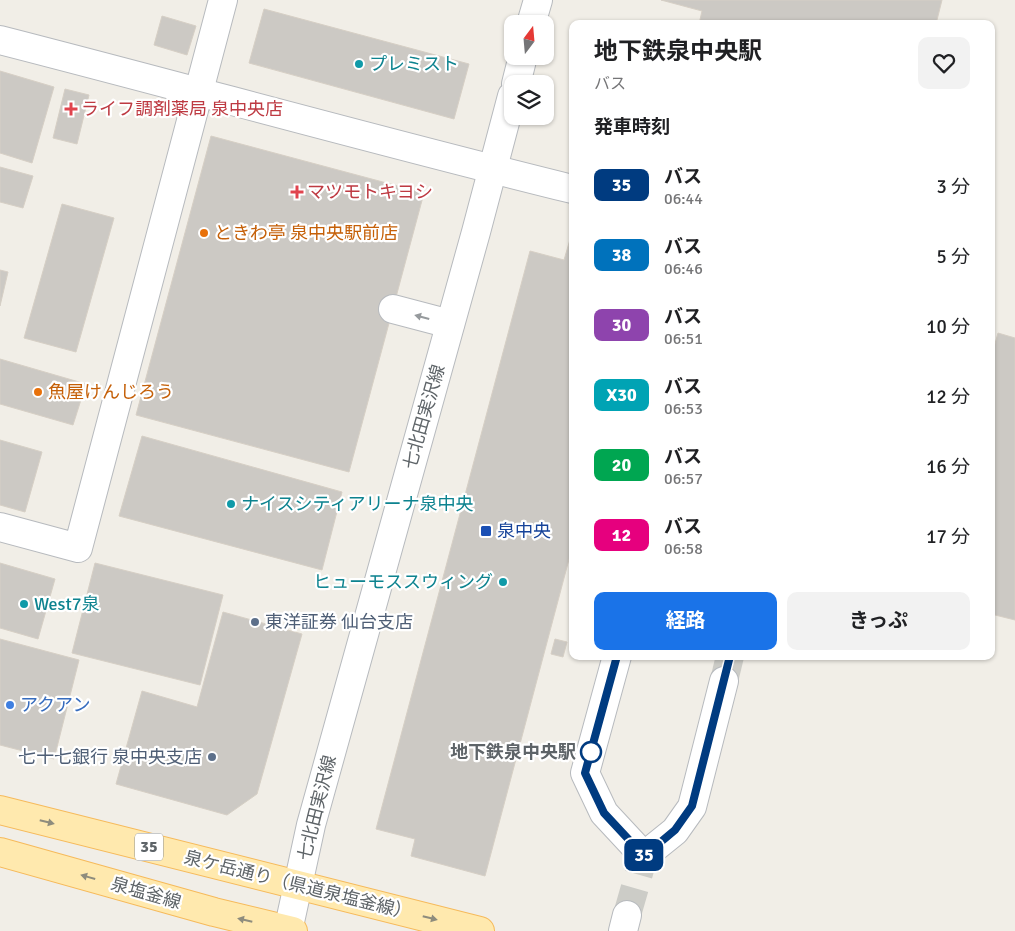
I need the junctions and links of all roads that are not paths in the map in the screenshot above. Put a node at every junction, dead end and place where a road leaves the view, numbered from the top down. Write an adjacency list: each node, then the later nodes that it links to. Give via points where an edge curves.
1 (223, 0): 5 (street)
2 (538, 0): 3 (street)
3 (534, 15)
4 (0, 40): 5 (street)
5 (199, 91): 8 (street); 13 (street, via 78,548)
6 (505, 125): 8 (street, 七北田実沢線)
7 (569, 168): 9 (street)
8 (493, 170): 9 (street); 12 (street, 七北田実沢線)
9 (535, 180): 10 (street)
10 (569, 188)
11 (393, 309): 12 (street, one-way to 11)
12 (450, 324): 18 (street, 七北田実沢線, via 311,825)
13 (0, 527)
14 (615, 660): 15 (street, via 585,773 604,813 643,858 675,830 692,806)
15 (724, 681)
16 (0, 810): 18 (main road, 泉ケ岳通り（県道泉塩釜線） / 35, one-way to 18)
17 (0, 852): 19 (main road, 泉塩釜線, one-way to 17)
18 (298, 884): 19 (street, 七北田実沢線); 20 (main road, 泉ケ岳通り（県道泉塩釜線） / 35, one-way to 20)
19 (289, 931)
20 (480, 931)

